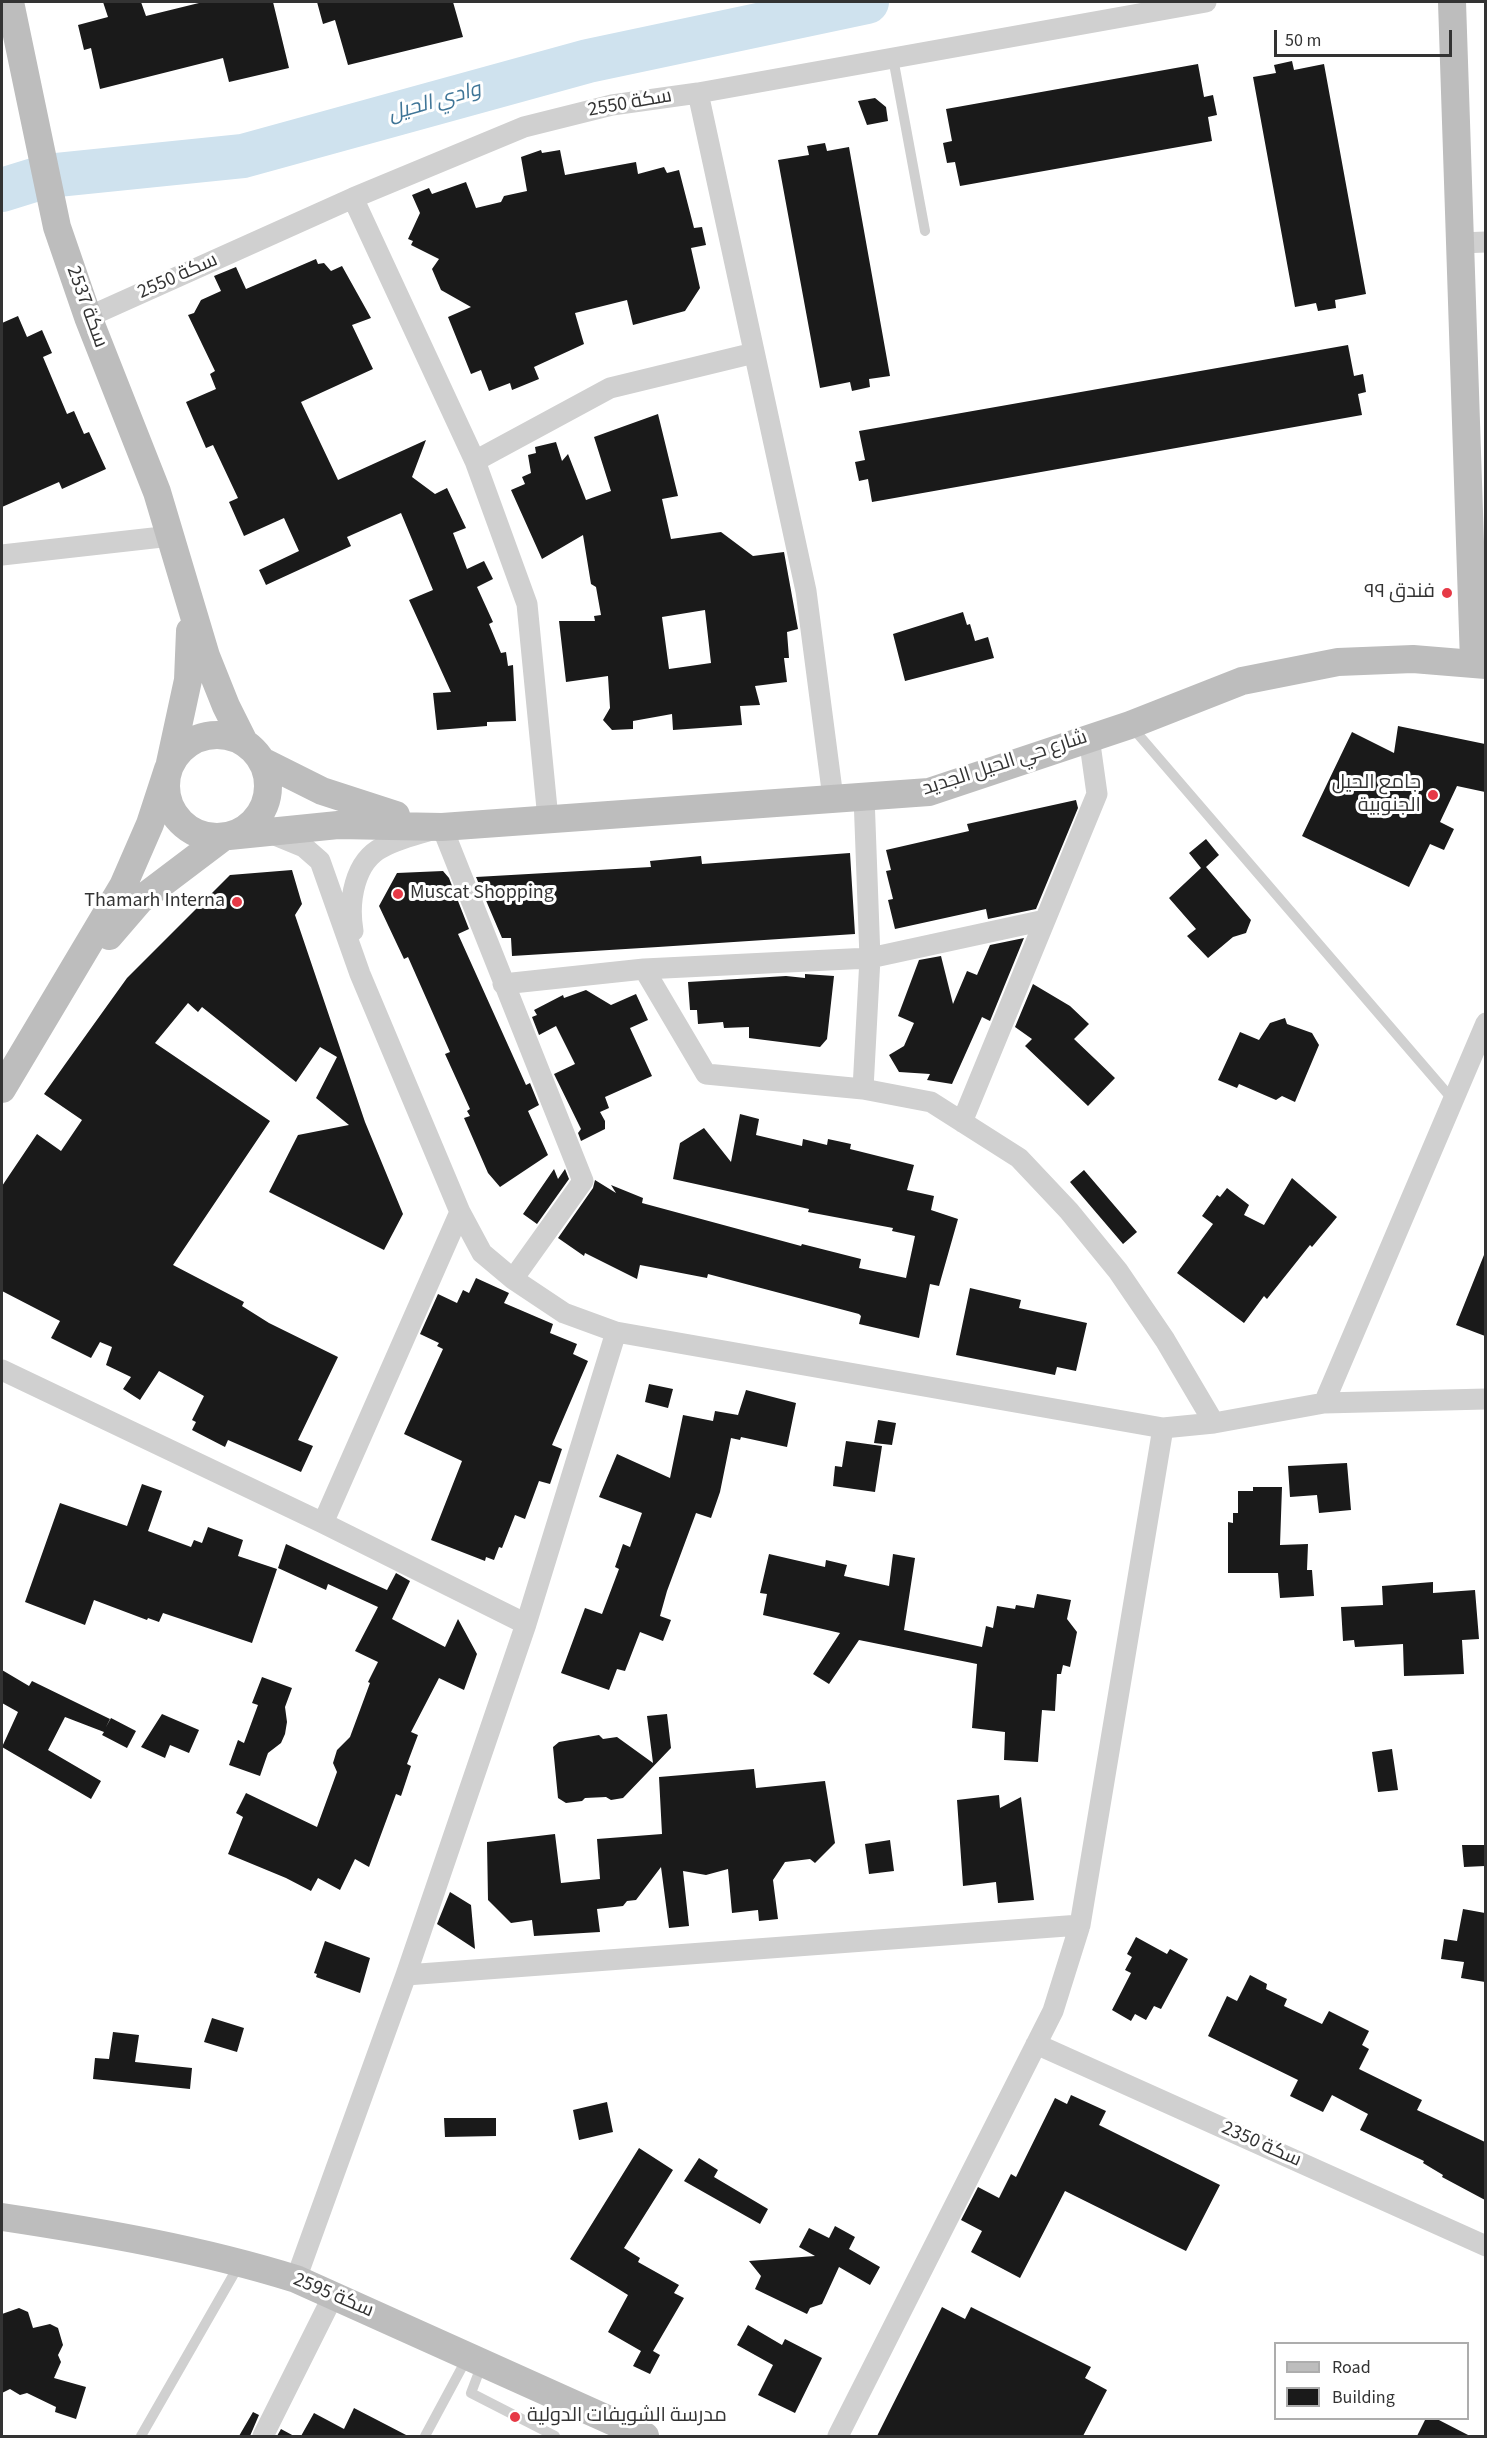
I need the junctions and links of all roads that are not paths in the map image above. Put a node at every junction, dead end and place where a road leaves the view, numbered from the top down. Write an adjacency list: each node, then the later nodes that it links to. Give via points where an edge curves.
1 (10, 2): 9 (street, سكة 2537, via 57,227)
2 (1206, 2): 4 (street, سكة 2550)
3 (1452, 2): 8 (street)
4 (893, 58): 5 (street, سكة 2550); 7 (lane)
5 (698, 93): 6 (street, سكة 2550, via 612,105 524,127); 10 (street)
6 (353, 198): 9 (street, سكة 2550); 11 (street)
7 (926, 231)
8 (1473, 243): 15 (street)
9 (88, 317): 12 (street, سكة 2537)
10 (754, 353): 11 (street, via 610,388); 21 (street, via 806,591)
11 (475, 461): 22 (street, via 527,604)
12 (171, 536): 13 (street); 14 (street, سكة 2537)
13 (2, 555)
14 (190, 605): 18 (street, via 215,680); 19 (street, via 188,680)
15 (1479, 664): 16 (street, شارع حي الحيل الجديد, via 1413,659 1338,662 1242,681)
16 (1130, 725): 17 (street, شارع حي الحيل الجديد); 35 (lane)
17 (1089, 737): 20 (street, شارع حي الحيل الجديد, via 929,792); 26 (street, via 1097,794)
18 (253, 752): 19 (street, via 216,734 202,736 188,743); 23 (street, via 322,791); 25 (street, via 267,776 264,807 244,830)
19 (169, 767): 25 (street, via 165,783 172,812 193,832); 31 (street, via 123,886)
20 (864, 796): 21 (street, شارع حي الحيل الجديد); 27 (street)
21 (833, 798): 22 (street, شارع حي الحيل الجديد)
22 (548, 819): 23 (street, شارع حي الحيل الجديد)
23 (442, 827): 24 (street, via 361,824); 29 (street, via 381,848 360,871 350,914); 30 (street)
24 (264, 831): 25 (street); 29 (street, via 304,847 320,861)
25 (226, 837): 31 (street, via 140,900)
26 (1045, 920): 27 (street); 36 (street)
27 (870, 958): 28 (street); 34 (street)
28 (644, 969): 30 (street); 34 (street, via 706,1074)
29 (360, 974): 37 (street)
30 (502, 984): 38 (street, via 583,1181)
31 (61, 992): 33 (street)
32 (1485, 1023): 35 (street)
33 (2, 1089)
34 (863, 1089): 36 (street, via 931,1102)
35 (1453, 1100): 42 (street)
36 (962, 1122): 43 (street, via 1019,1158 1069,1211 1118,1271)
37 (460, 1212): 38 (street, via 482,1253); 45 (street)
38 (513, 1279): 39 (street, via 564,1313)
39 (616, 1332): 44 (street); 46 (street)
40 (2, 1370): 45 (street)
41 (1485, 1399): 42 (street)
42 (1324, 1403): 43 (street)
43 (1214, 1423): 44 (street)
44 (1163, 1428): 47 (street)
45 (323, 1523): 46 (street)
46 (526, 1624): 48 (street)
47 (1080, 1925): 48 (street); 49 (street, via 1053,2011)
48 (406, 1975): 53 (street)
49 (1036, 2044): 51 (street, سكة 2350); 61 (street)
50 (2, 2217): 52 (street, سكة 2595)
51 (1485, 2246)
52 (241, 2261): 53 (street, سكة 2595); 57 (lane)
53 (296, 2279): 54 (street, سكة 2595)
54 (334, 2294): 55 (street, سكة 2595); 58 (street)
55 (476, 2359): 56 (street, سكة 2595); 59 (lane); 60 (lane, via 471,2393)
56 (632, 2434)
57 (141, 2436)
58 (262, 2436)
59 (424, 2436)
60 (555, 2436)
61 (838, 2436)

